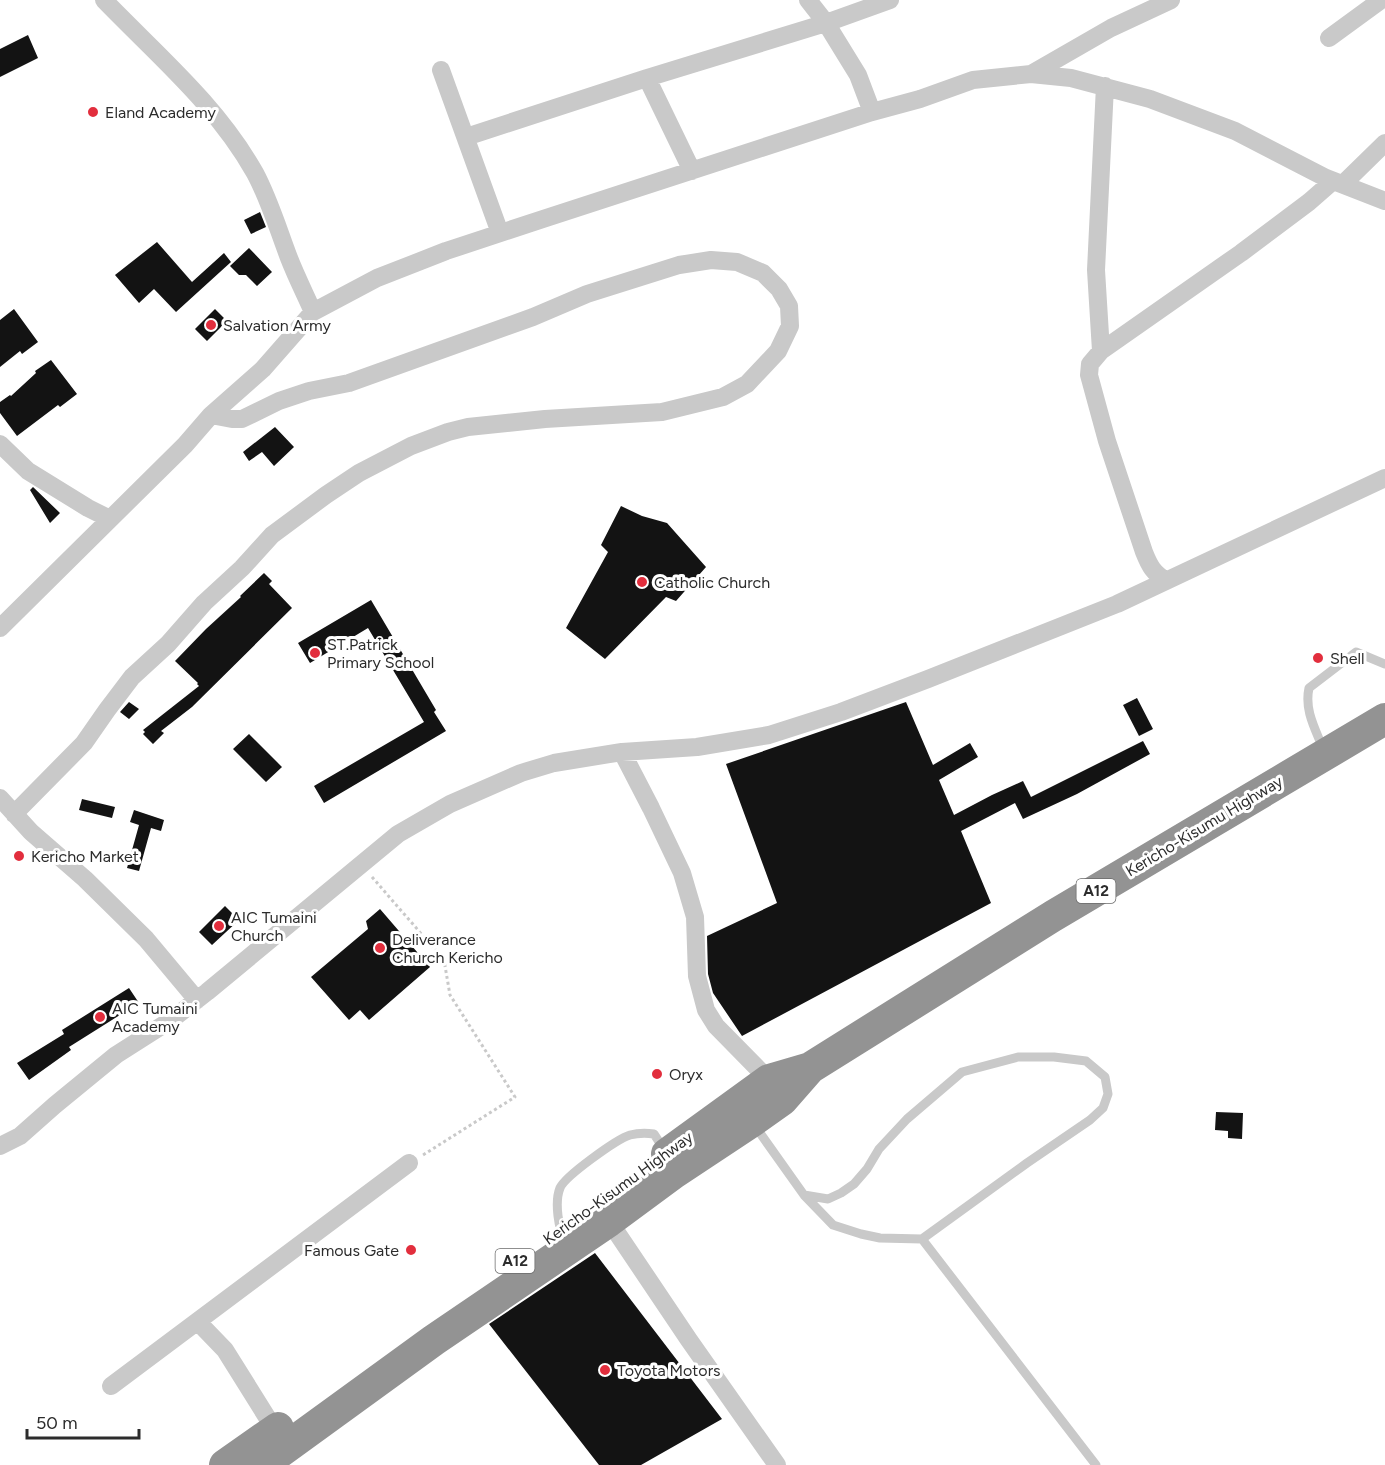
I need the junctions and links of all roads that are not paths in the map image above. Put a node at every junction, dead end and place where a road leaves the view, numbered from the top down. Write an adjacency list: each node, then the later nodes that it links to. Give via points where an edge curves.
1 (104, 0): 19 (street, via 207,104 230,134 255,173)
2 (808, 0): 6 (street)
3 (890, 0): 6 (street)
4 (1171, 0): 9 (street, via 1111,28)
5 (1381, 0): 7 (street)
6 (826, 23): 10 (street); 12 (street, via 858,75)
7 (1329, 38)
8 (441, 70): 13 (street)
9 (1031, 74): 11 (street); 12 (street, via 973,80)
10 (647, 78): 13 (street); 15 (street)
11 (1105, 86): 16 (street, via 1235,131); 20 (street, via 1096,270)
12 (872, 112): 15 (street)
13 (466, 137): 18 (street)
14 (1385, 143): 16 (street)
15 (692, 171): 18 (street)
16 (1338, 183): 17 (street); 20 (street)
17 (1385, 201)
18 (500, 233): 19 (street, via 377,278)
19 (313, 312): 21 (street, via 263,369)
20 (1101, 351): 25 (street, via 1090,364 1089,375 1107,441 1148,561)
21 (211, 415): 24 (street); 32 (street, via 242,419 279,401 349,383 586,294 679,265 711,260 737,262 764,273 789,306 790,326 778,351 747,384 723,397 662,412 468,427 411,446 359,473 272,536 204,603 132,677 84,743)
22 (0, 444): 24 (street, via 28,471)
23 (1385, 478): 25 (street)
24 (110, 519): 26 (street)
25 (1166, 581): 29 (street, via 928,679 770,735 697,747)
26 (0, 628)
27 (1385, 664): 30 (lane, via 1356,652 1309,688 1309,714)
28 (1385, 718): 30 (highway, Kericho-Kisumu Highway / A12)
29 (622, 752): 33 (street, via 521,773 450,804 398,834); 34 (street, via 682,873 695,917 697,976 706,1010)
30 (1326, 754): 34 (highway, Kericho-Kisumu Highway / A12, via 1053,916)
31 (0, 798): 32 (street)
32 (14, 814): 33 (street, via 146,939)
33 (197, 1000): 36 (street, via 116,1055 20,1136)
34 (775, 1090): 35 (highway, Kericho-Kisumu Highway / A12); 38 (highway, Kericho-Kisumu Highway / A12)
35 (751, 1122): 38 (highway, Kericho-Kisumu Highway / A12); 39 (lane)
36 (0, 1146)
37 (409, 1163): 43 (street)
38 (671, 1163): 40 (highway, Kericho-Kisumu Highway / A12); 41 (highway, Kericho-Kisumu Highway / A12)
39 (804, 1194): 42 (lane, via 833,1225 880,1238); 42 (lane, via 828,1199 854,1184 907,1119 962,1072 1018,1057 1054,1057 1086,1060 1105,1077 1108,1094 1102,1108 1090,1120)
40 (609, 1221): 41 (highway, Kericho-Kisumu Highway / A12); 47 (street)
41 (564, 1239): 45 (highway, Kericho-Kisumu Highway / A12); 46 (highway, Kericho-Kisumu Highway / A12, via 434,1340)
42 (922, 1239): 48 (lane)
43 (198, 1322): 44 (street); 45 (street, via 225,1350)
44 (111, 1386)
45 (275, 1430): 46 (highway, Kericho-Kisumu Highway / A12)
46 (243, 1463)
47 (777, 1465)
48 (1096, 1465)

